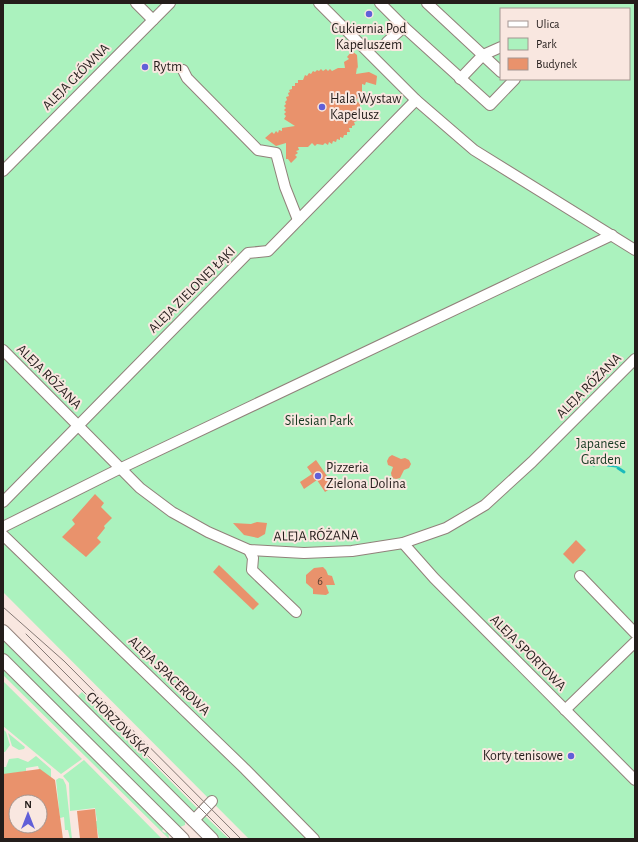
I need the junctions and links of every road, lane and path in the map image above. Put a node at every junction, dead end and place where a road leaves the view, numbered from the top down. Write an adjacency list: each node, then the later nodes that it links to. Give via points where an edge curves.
1 (136, 3): 6 (street)
2 (170, 3): 6 (street, ALEJA GŁÓWNA)
3 (319, 3): 15 (street)
4 (380, 3): 7 (street)
5 (427, 3): 10 (street)
6 (153, 20): 16 (street, ALEJA GŁÓWNA)
7 (404, 27): 8 (street); 13 (street)
8 (387, 42)
9 (500, 47): 10 (street)
10 (483, 55): 12 (street); 13 (street)
11 (183, 70): 17 (street, via 258,150 276,153 285,187)
12 (500, 71)
13 (460, 79): 14 (street, via 490,105)
14 (512, 80)
15 (416, 100): 17 (street, ALEJA ZIELONEJ ŁĄKI); 18 (street, via 474,150)
16 (3, 171)
17 (298, 220): 22 (street, ALEJA ZIELONEJ ŁĄKI, via 268,251 248,254)
18 (612, 235): 19 (street); 23 (street)
19 (635, 250)
20 (3, 350): 22 (street, ALEJA RÓŻANA)
21 (635, 359): 27 (street, ALEJA RÓŻANA, via 538,456 485,504 446,528)
22 (78, 426): 23 (street, ALEJA RÓŻANA); 24 (street, ALEJA ZIELONEJ ŁĄKI)
23 (122, 469): 25 (street); 28 (street, ALEJA RÓŻANA, via 140,488 172,512 208,532)
24 (3, 502)
25 (3, 527)
26 (3, 535): 41 (street, ALEJA SPACEROWA, via 245,768)
27 (403, 543): 28 (street, ALEJA RÓŻANA, via 352,551); 35 (street, ALEJA SPORTOWA, via 434,578)
28 (249, 550): 30 (street, via 253,558 252,570)
29 (580, 576): 32 (street)
30 (296, 612)
31 (3, 631): 38 (main road, CHORZOWSKA)
32 (635, 633)
33 (635, 642): 35 (street)
34 (3, 660): 39 (main road)
35 (565, 710): 36 (street, ALEJA SPORTOWA)
36 (635, 780)
37 (212, 801): 38 (street)
38 (195, 822): 39 (main road); 40 (main road, CHORZOWSKA)
39 (182, 838)
40 (212, 839)
41 (314, 839)

